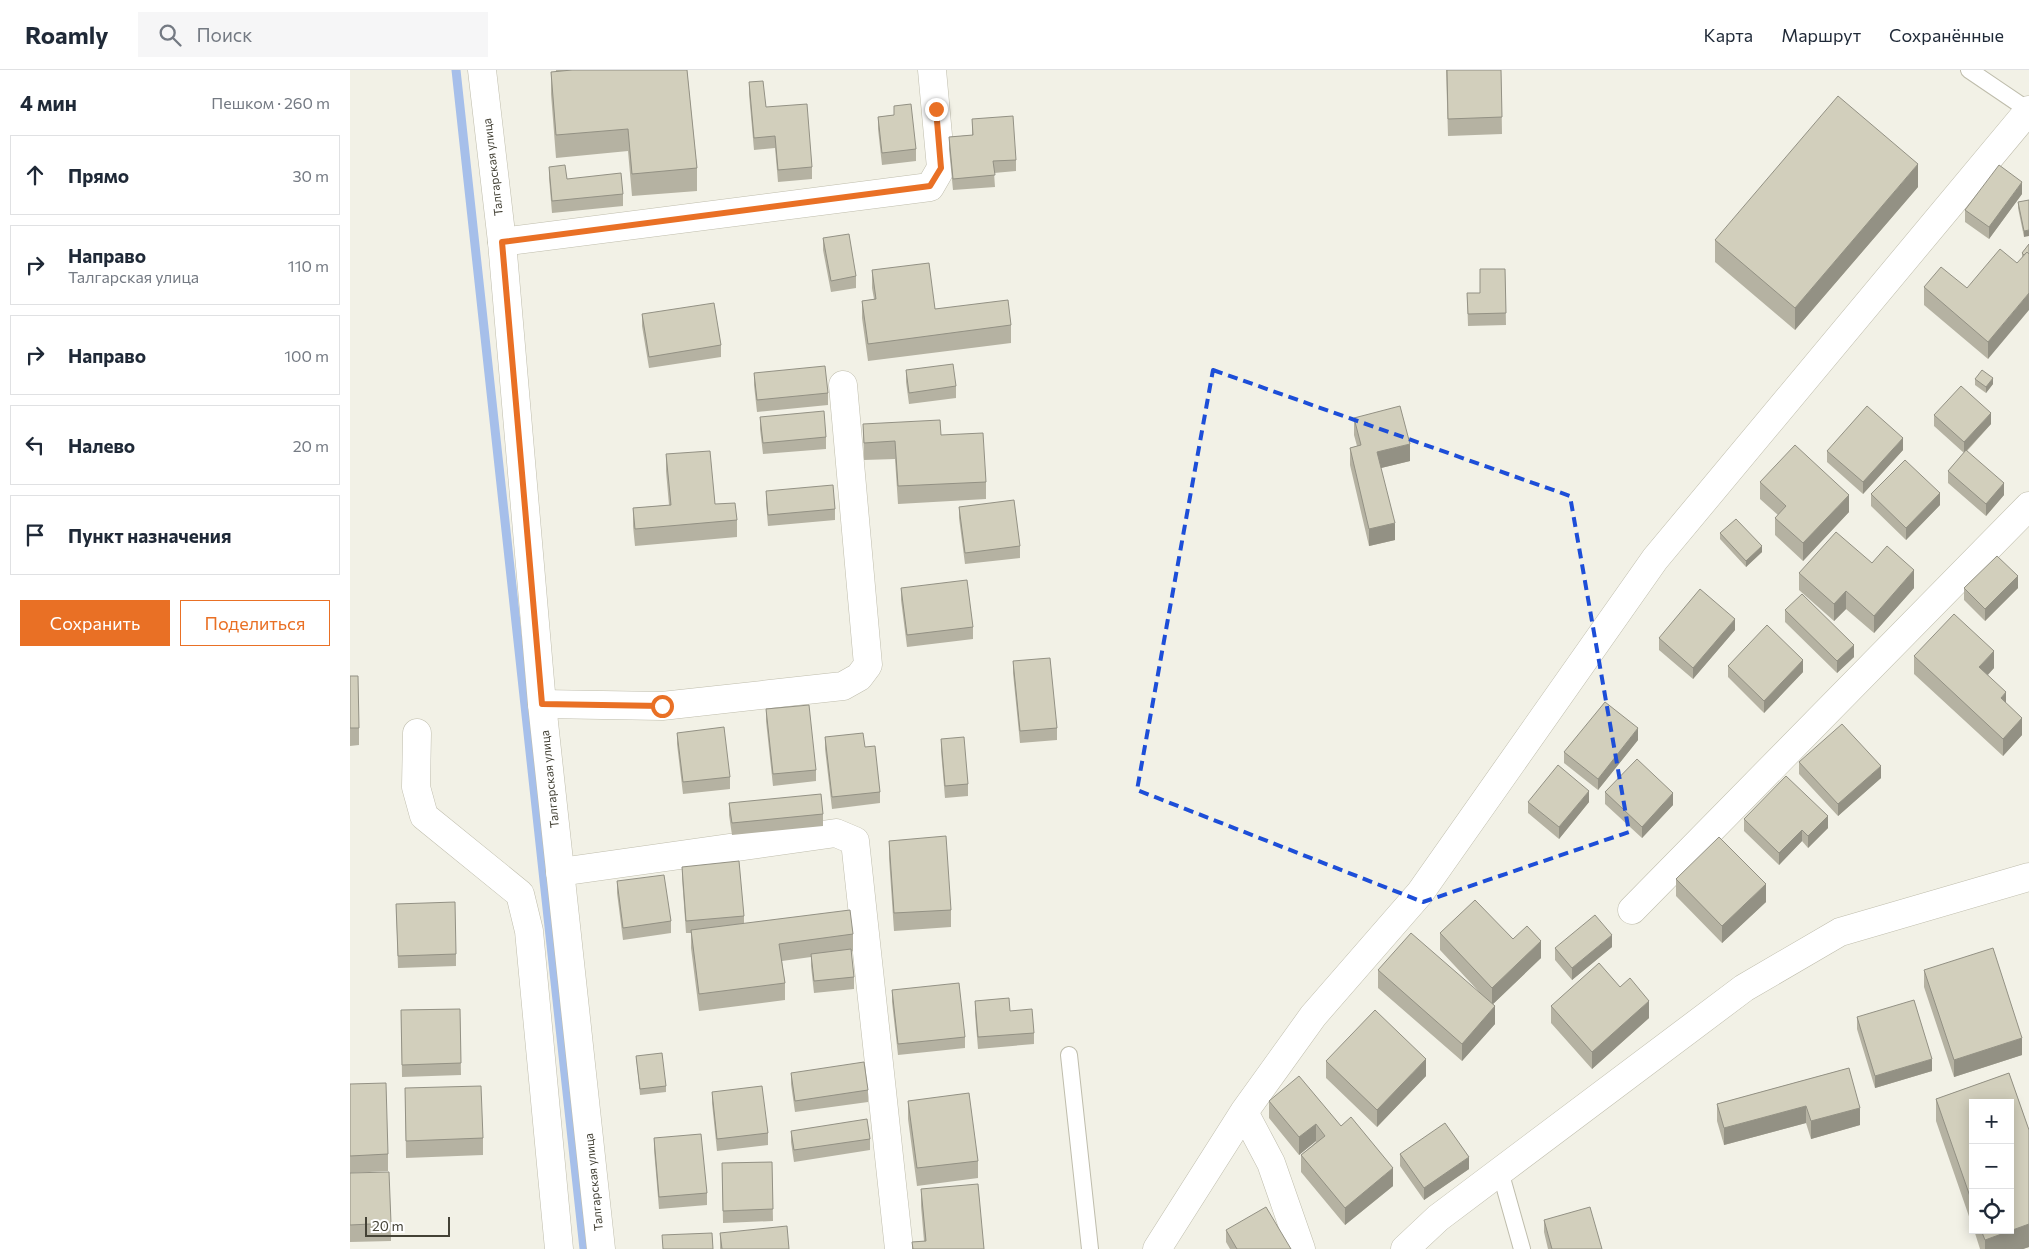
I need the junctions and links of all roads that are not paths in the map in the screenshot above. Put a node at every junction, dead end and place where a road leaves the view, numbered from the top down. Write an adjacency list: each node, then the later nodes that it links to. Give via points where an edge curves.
1 (482, 70): 5 (street, Талгарская улица)
2 (932, 70): 5 (street, via 941,168 930,186)
3 (1970, 70): 4 (lane)
4 (2028, 110): 14 (street, via 1655,559 1420,893 1313,1016)
5 (502, 242): 8 (street, Талгарская улица)
6 (844, 384): 8 (street, via 868,665 859,676 844,686 662,706)
7 (2029, 506): 12 (street)
8 (542, 704): 10 (street, Талгарская улица)
9 (417, 734): 16 (street, via 416,787 424,816 520,894 529,931)
10 (560, 872): 17 (street, Талгарская улица); 18 (street, via 836,833 855,841)
11 (2029, 877): 15 (street, via 1840,932 1744,988)
12 (1632, 910)
13 (1069, 1055): 19 (lane)
14 (1244, 1112): 20 (street); 21 (street, via 1271,1163)
15 (1500, 1171): 22 (street, via 1438,1218); 23 (lane)
16 (559, 1249)
17 (601, 1249)
18 (899, 1249)
19 (1090, 1249)
20 (1157, 1249)
21 (1301, 1249)
22 (1405, 1249)
23 (1522, 1249)

